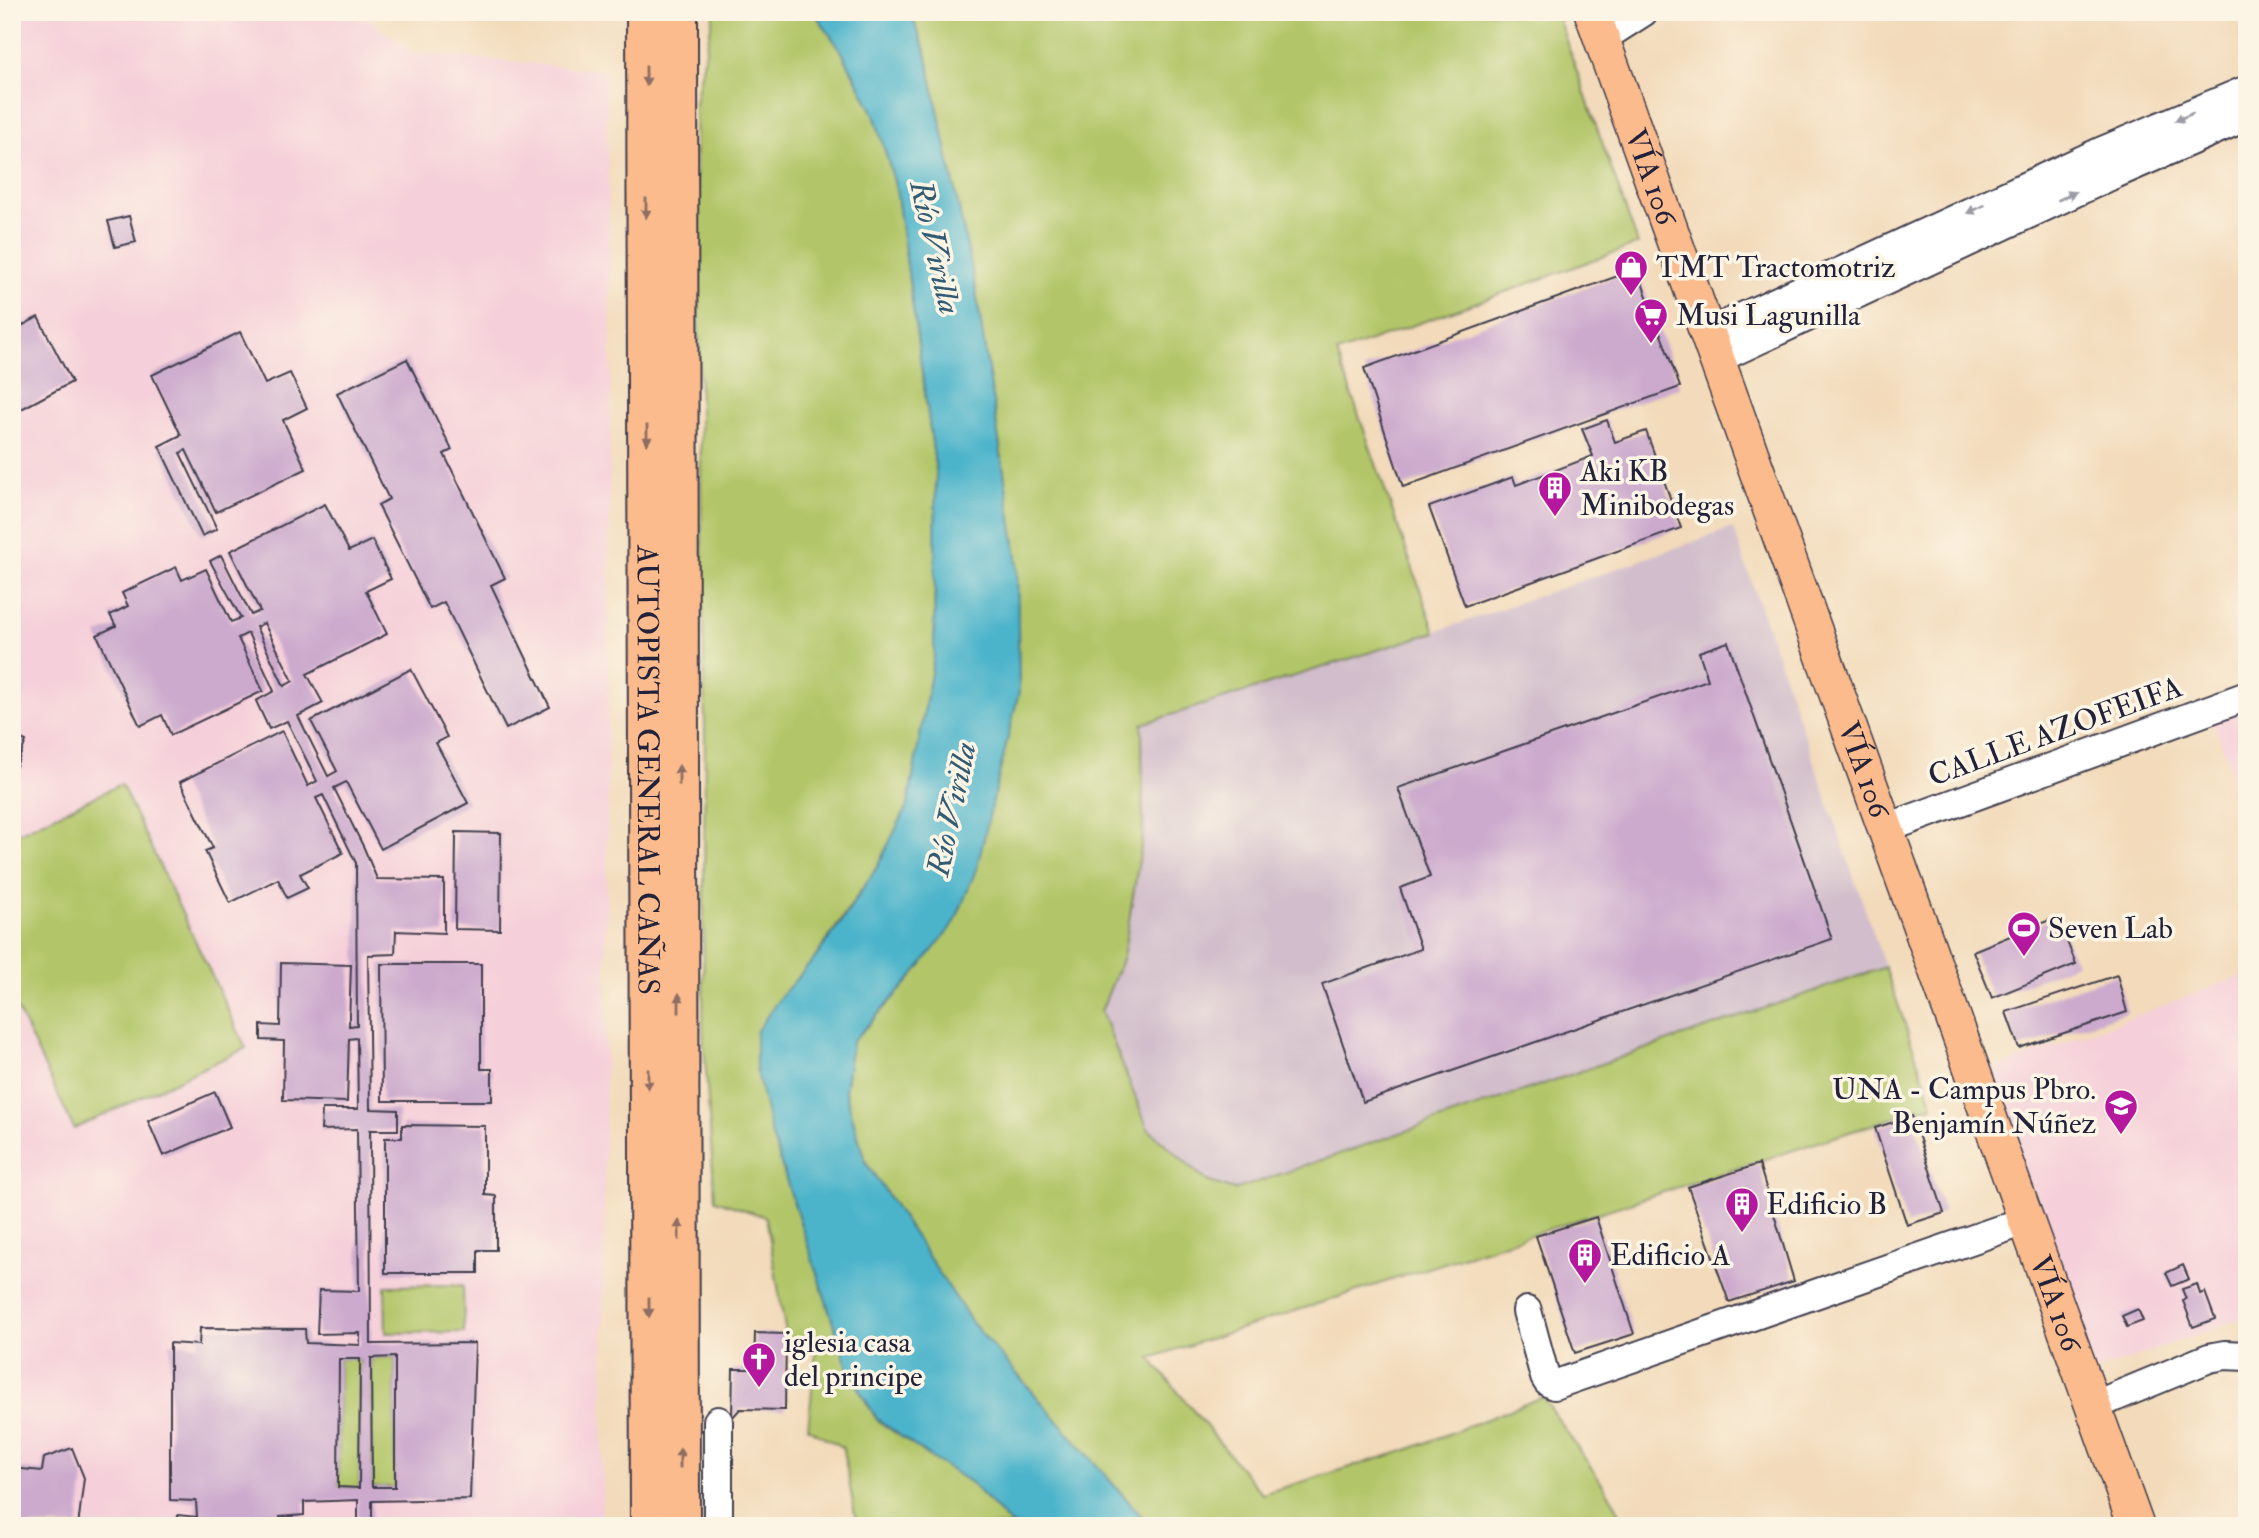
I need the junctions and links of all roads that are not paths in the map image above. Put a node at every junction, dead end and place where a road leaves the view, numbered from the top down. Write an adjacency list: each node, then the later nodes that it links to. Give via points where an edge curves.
1 (646, 12): 7 (highway, AUTOPISTA GENERAL CAÑAS, one-way to 7)
2 (678, 12): 7 (highway, AUTOPISTA GENERAL CAÑAS)
3 (1643, 12): 4 (street)
4 (1597, 26): 9 (main road, VÍA 106)
5 (2247, 90): 8 (street, one-way to 8)
6 (2247, 116): 8 (street)
7 (662, 139): 19 (highway, AUTOPISTA GENERAL CAÑAS, one-way to 19); 20 (highway, AUTOPISTA GENERAL CAÑAS, one-way to 7)
8 (2104, 164): 9 (street)
9 (1713, 346): 11 (main road, VÍA 106)
10 (2247, 696): 11 (street, CALLE AZOFEIFA)
11 (1887, 828): 12 (main road, VÍA 106)
12 (2025, 1221): 13 (street, via 1554,1385 1545,1377); 17 (main road, VÍA 106)
13 (1527, 1311)
14 (2247, 1356): 15 (street)
15 (2209, 1358): 16 (street); 17 (street)
16 (2247, 1373)
17 (2093, 1406): 22 (main road, VÍA 106)
18 (718, 1421): 21 (street)
19 (650, 1526)
20 (680, 1526)
21 (718, 1526)
22 (2136, 1526)

